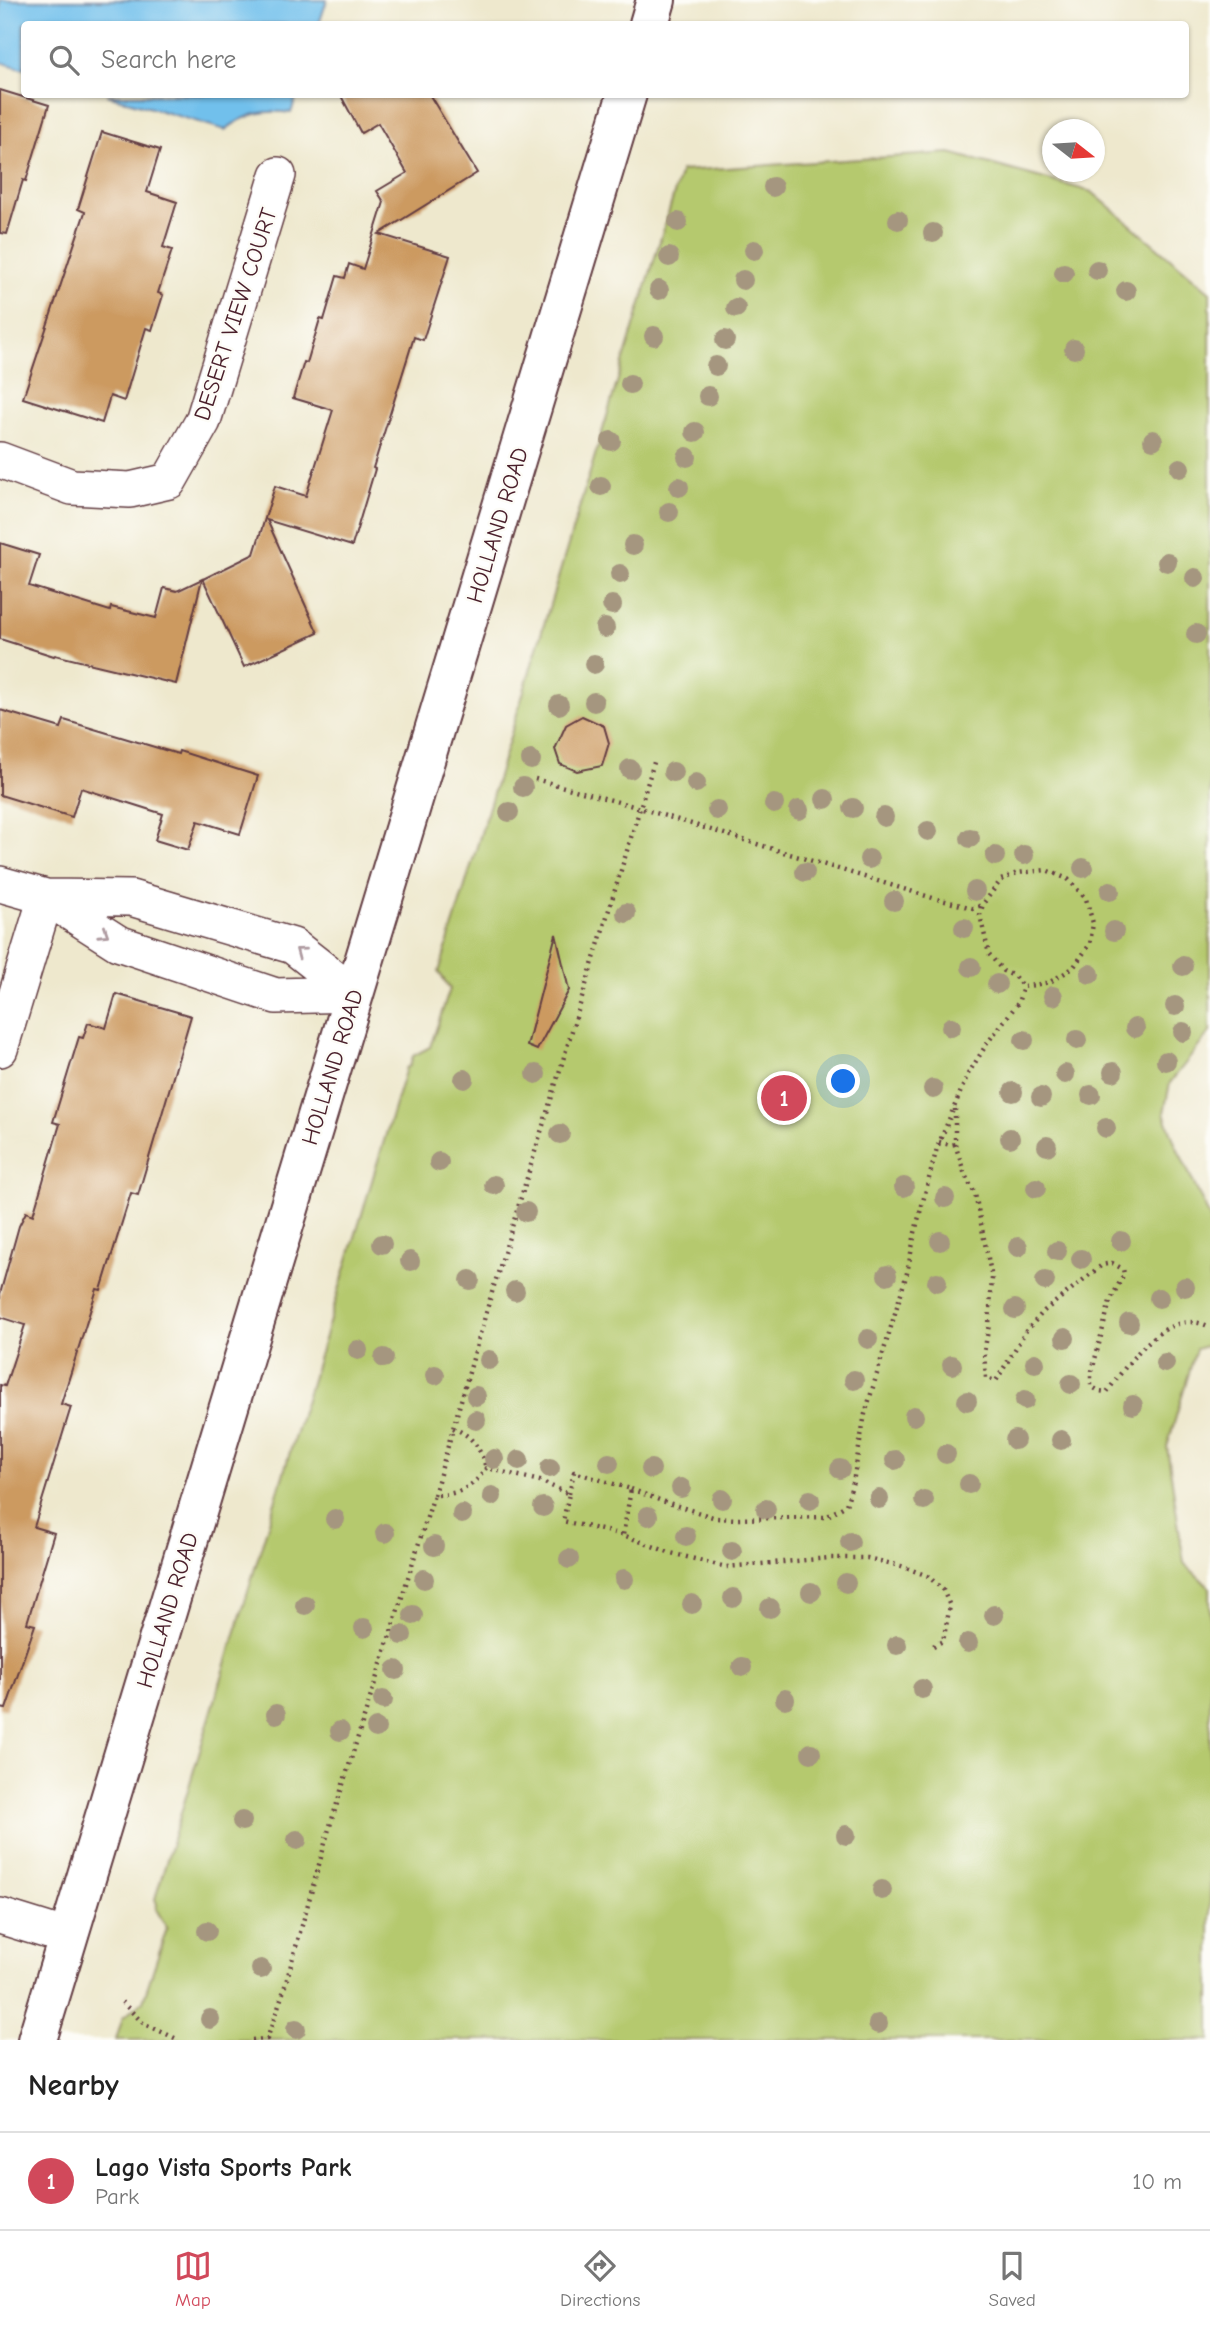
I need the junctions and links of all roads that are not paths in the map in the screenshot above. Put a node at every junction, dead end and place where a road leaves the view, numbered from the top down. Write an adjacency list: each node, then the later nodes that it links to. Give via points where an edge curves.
1 (626, 98): 6 (main road, HOLLAND ROAD)
2 (278, 175): 3 (street, DESERT VIEW COURT, via 203,421 169,481 130,490 72,487)
3 (0, 460)
4 (0, 884): 5 (street)
5 (46, 897): 6 (street, one-way to 6, via 118,943 276,996); 6 (street, one-way to 5, via 293,946 131,898); 7 (street)
6 (354, 994): 9 (main road, HOLLAND ROAD)
7 (0, 1049)
8 (0, 1916): 9 (street)
9 (68, 1937): 10 (main road, HOLLAND ROAD)
10 (37, 2040)

